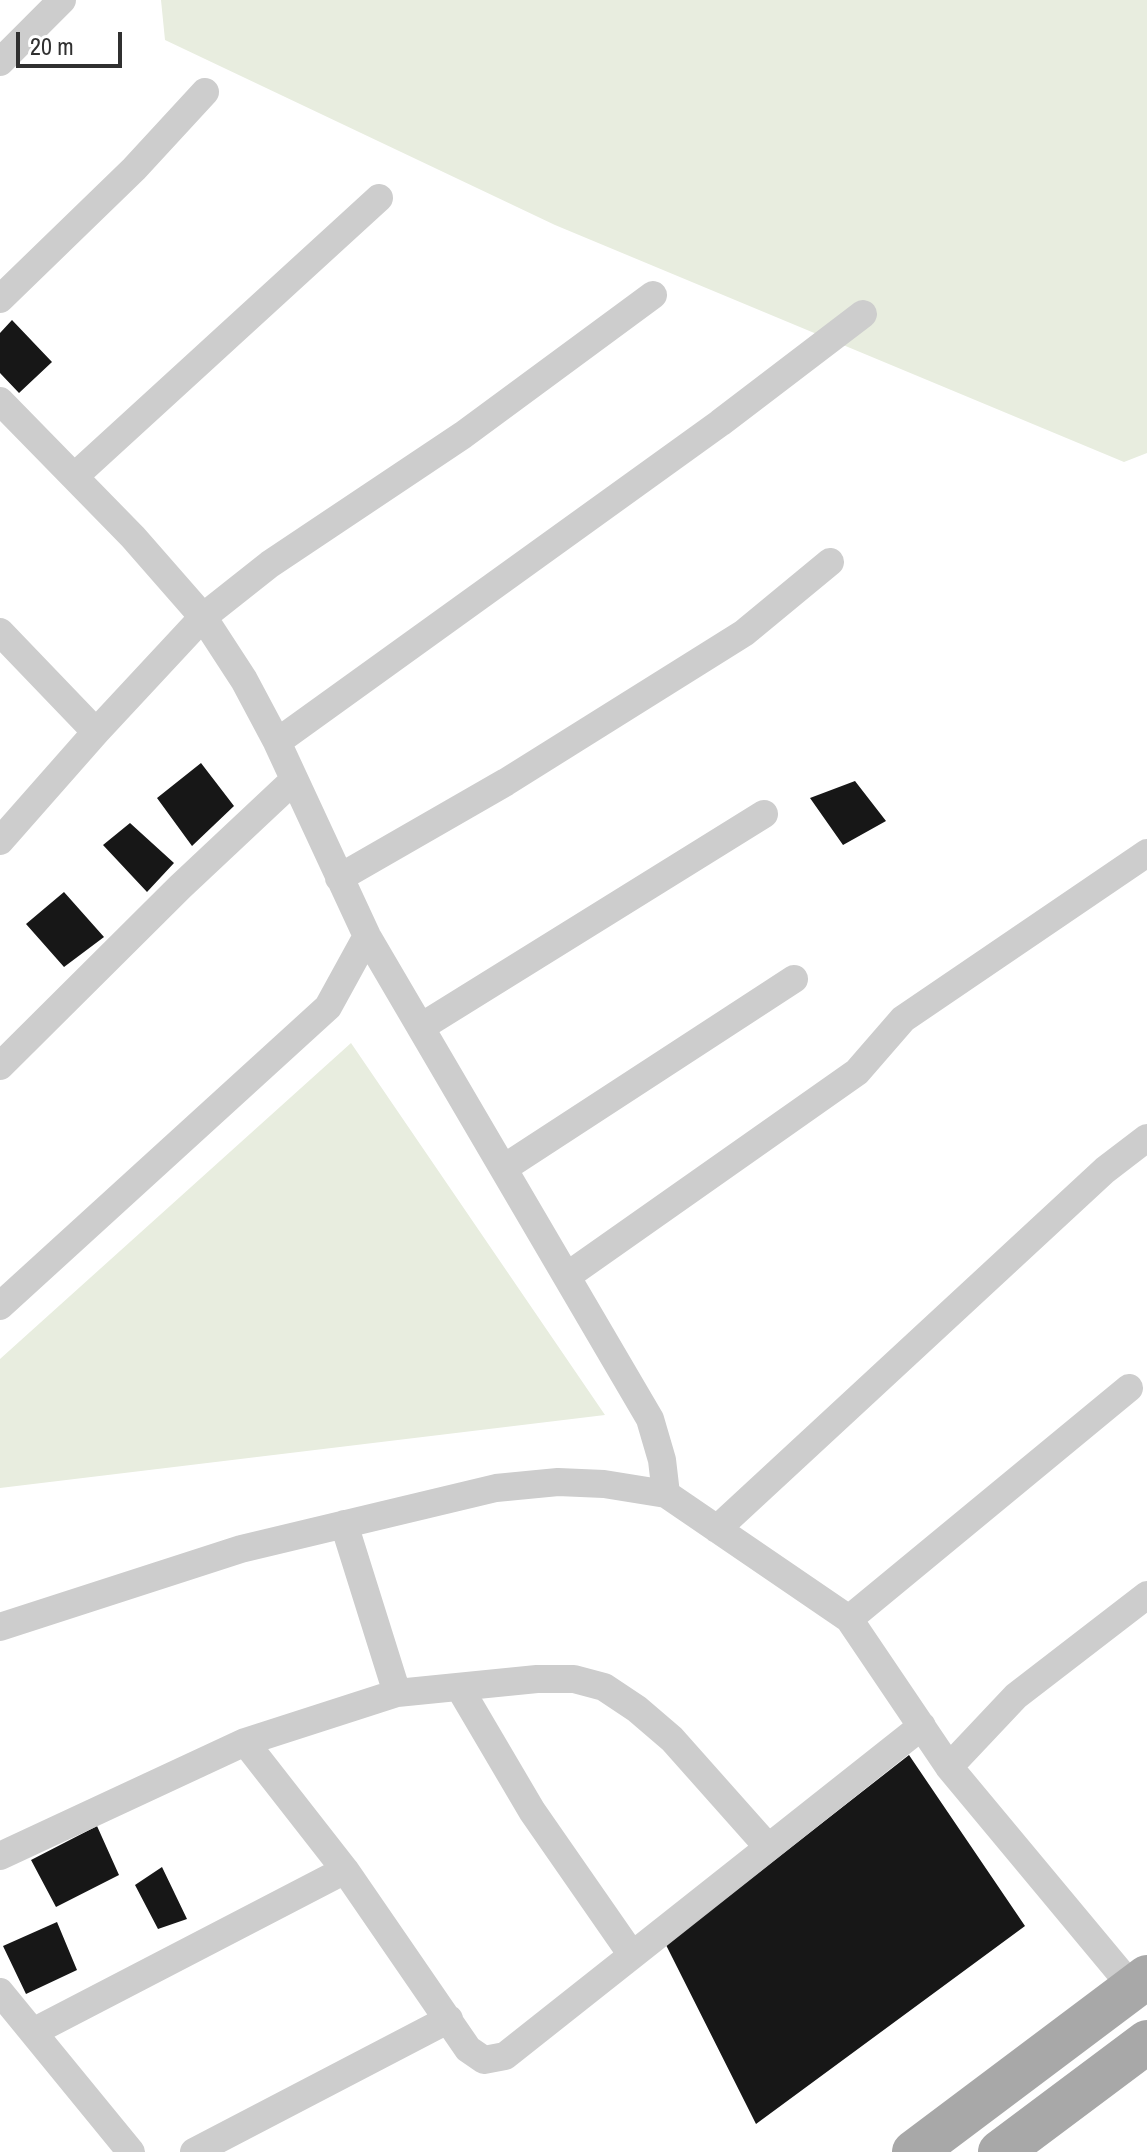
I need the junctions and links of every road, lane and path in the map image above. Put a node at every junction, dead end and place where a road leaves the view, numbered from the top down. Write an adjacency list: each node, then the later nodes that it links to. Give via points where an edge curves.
1 (62, 0): 2 (street)
2 (0, 62)
3 (205, 92): 6 (street)
4 (379, 198): 9 (street)
5 (653, 295): 11 (street, via 463,435 270,564)
6 (0, 299)
7 (863, 314): 14 (street)
8 (0, 401): 9 (street)
9 (75, 476): 11 (street)
10 (830, 562): 19 (street, via 744,633 506,782)
11 (203, 617): 13 (street); 14 (street)
12 (0, 632): 13 (street)
13 (96, 732): 17 (street)
14 (277, 742): 15 (street)
15 (294, 780): 19 (street); 23 (street)
16 (764, 814): 22 (street)
17 (0, 841)
18 (1147, 853): 26 (street, via 903,1019 857,1072)
19 (339, 878): 20 (street)
20 (367, 936): 22 (street); 27 (street, via 328,1007)
21 (794, 979): 25 (street)
22 (421, 1027): 25 (street)
23 (0, 1066)
24 (1147, 1138): 31 (street, via 1105,1170)
25 (504, 1168): 26 (street)
26 (567, 1276): 29 (street, via 650,1419)
27 (0, 1306)
28 (1129, 1388): 33 (street)
29 (666, 1494): 30 (street, via 558,1482 496,1488); 31 (street)
30 (344, 1524): 34 (street, via 241,1549); 36 (street)
31 (717, 1529): 33 (street)
32 (1147, 1595): 39 (street, via 1016,1696)
33 (849, 1619): 37 (street)
34 (0, 1627)
35 (459, 1687): 36 (street); 40 (street, via 562,1679 604,1687 672,1739); 43 (street, via 532,1811)
36 (397, 1693): 38 (street)
37 (922, 1726): 39 (street); 40 (street)
38 (245, 1742): 41 (street); 42 (street)
39 (949, 1767): 44 (street)
40 (768, 1847): 43 (street)
41 (0, 1856)
42 (345, 1870): 46 (street); 47 (street)
43 (632, 1955): 46 (street, via 505,2056 484,2060 468,2049)
44 (1140, 1983): 51 (main road)
45 (0, 1992): 47 (street)
46 (449, 2019): 50 (street)
47 (33, 2032): 49 (street)
48 (1147, 2042): 52 (main road)
49 (131, 2152)
50 (194, 2152)
51 (914, 2152)
52 (1000, 2152)

